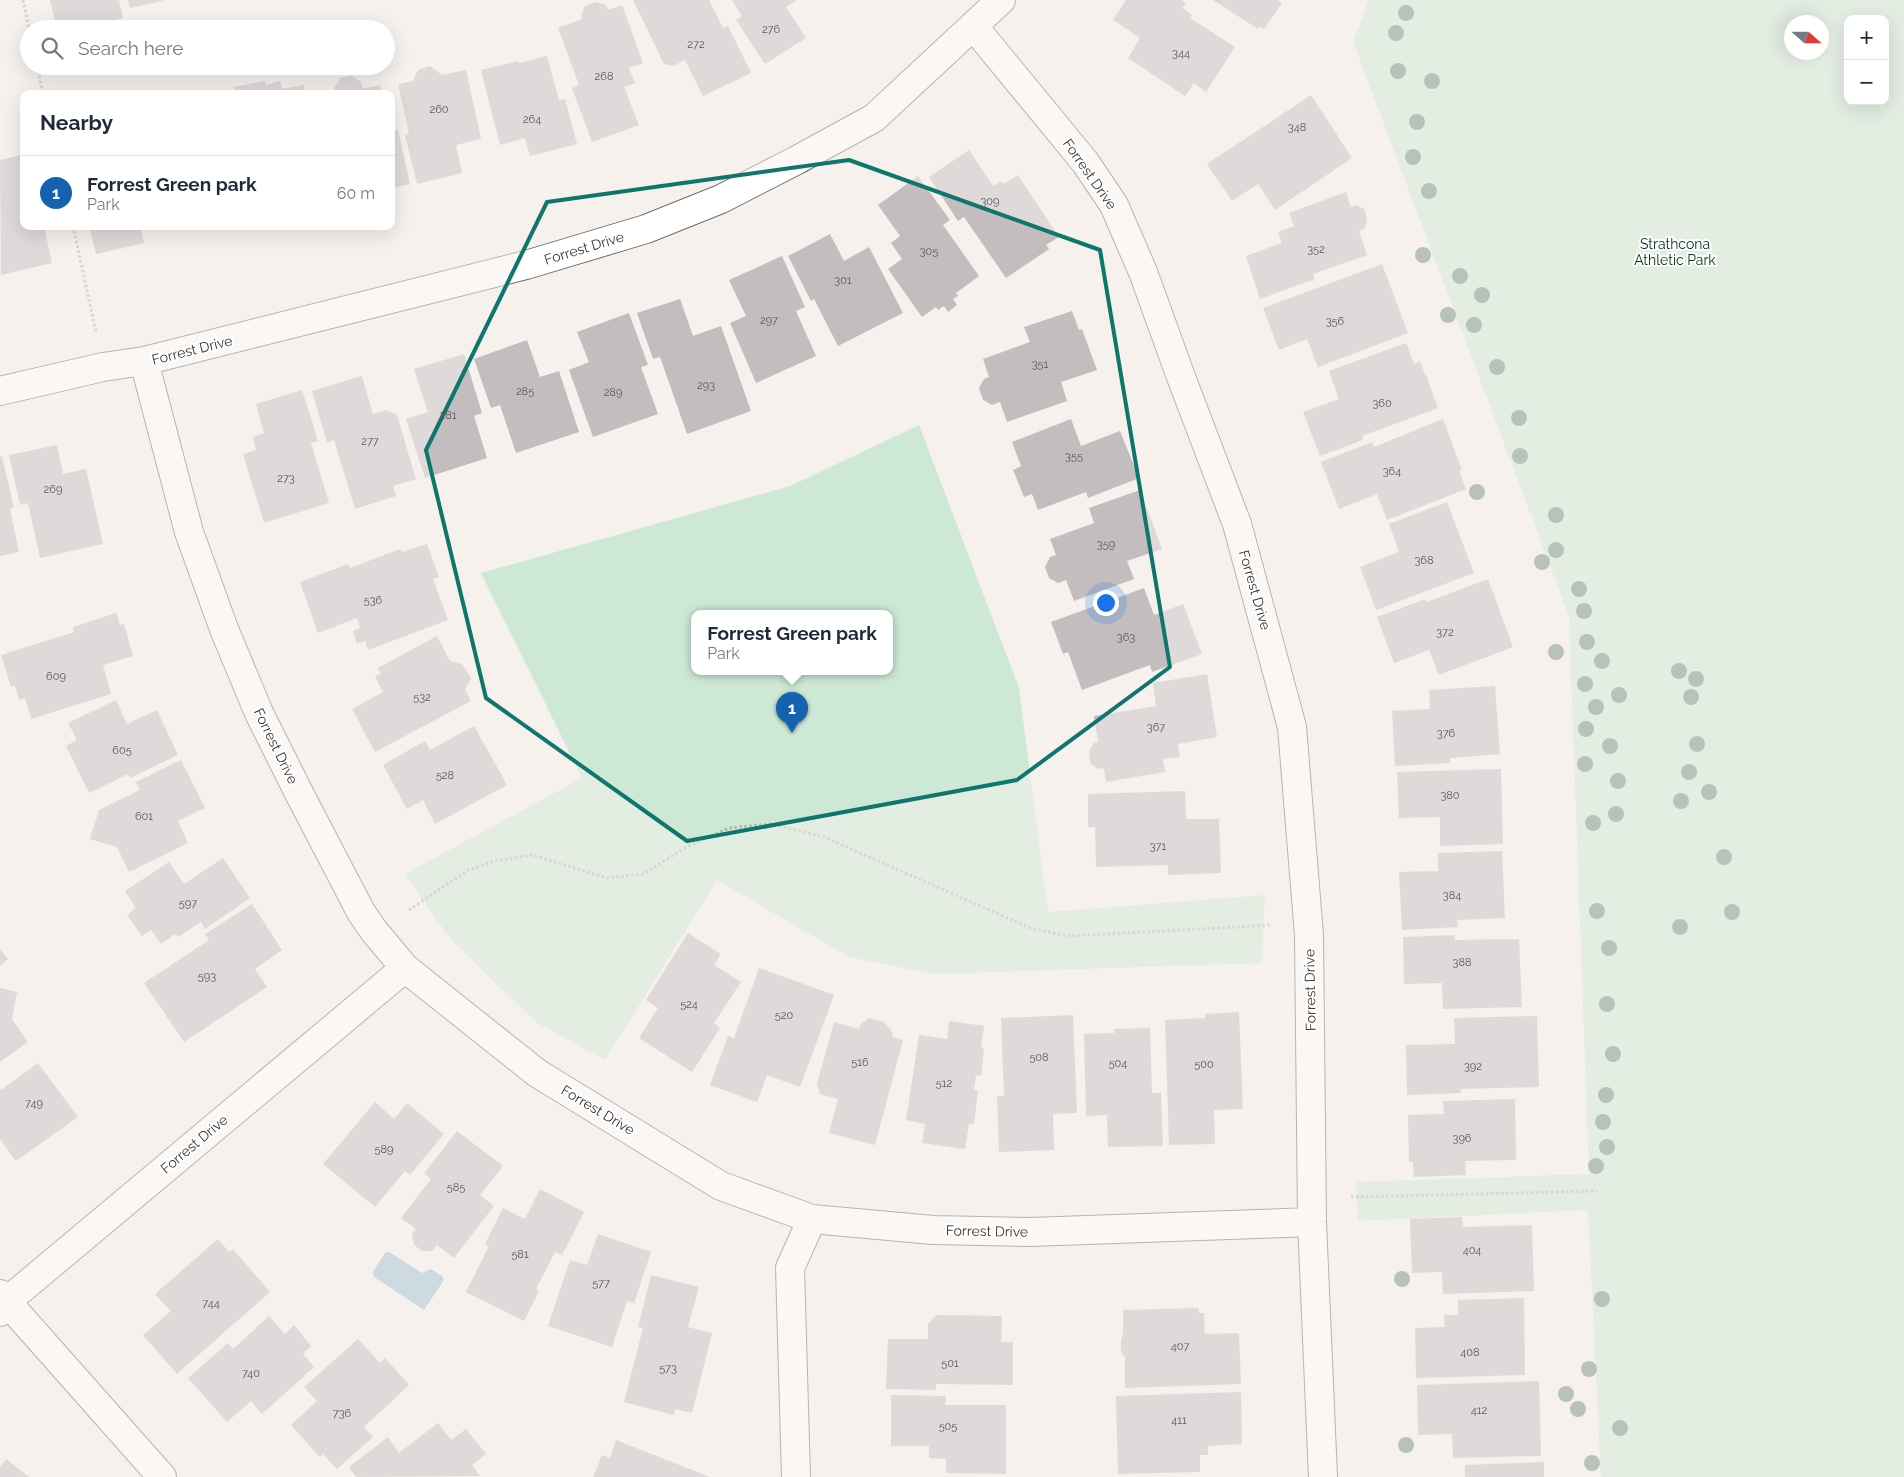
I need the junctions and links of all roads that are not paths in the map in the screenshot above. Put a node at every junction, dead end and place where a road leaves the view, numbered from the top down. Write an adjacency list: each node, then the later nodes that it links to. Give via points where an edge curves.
1 (1001, 0): 2 (street, Forrest Drive)
2 (974, 27): 3 (street, Forrest Drive, via 874,118 713,202 646,228 526,265); 7 (street, Forrest Drive, via 1085,162 1114,205 1143,272 1240,533 1292,727 1309,935)
3 (144, 361): 4 (street, Forrest Drive); 5 (street, Forrest Drive, via 189,532 256,705 362,912)
4 (0, 391)
5 (405, 968): 6 (street, Forrest Drive, via 537,1073 721,1186); 8 (street, Forrest Drive)
6 (812, 1219): 7 (street, Forrest Drive, via 933,1230 1030,1232); 10 (street, via 790,1268)
7 (1312, 1222): 11 (street, Forrest Drive)
8 (1, 1303): 9 (street, Forrest Drive)
9 (162, 1477)
10 (796, 1477)
11 (1323, 1477)

